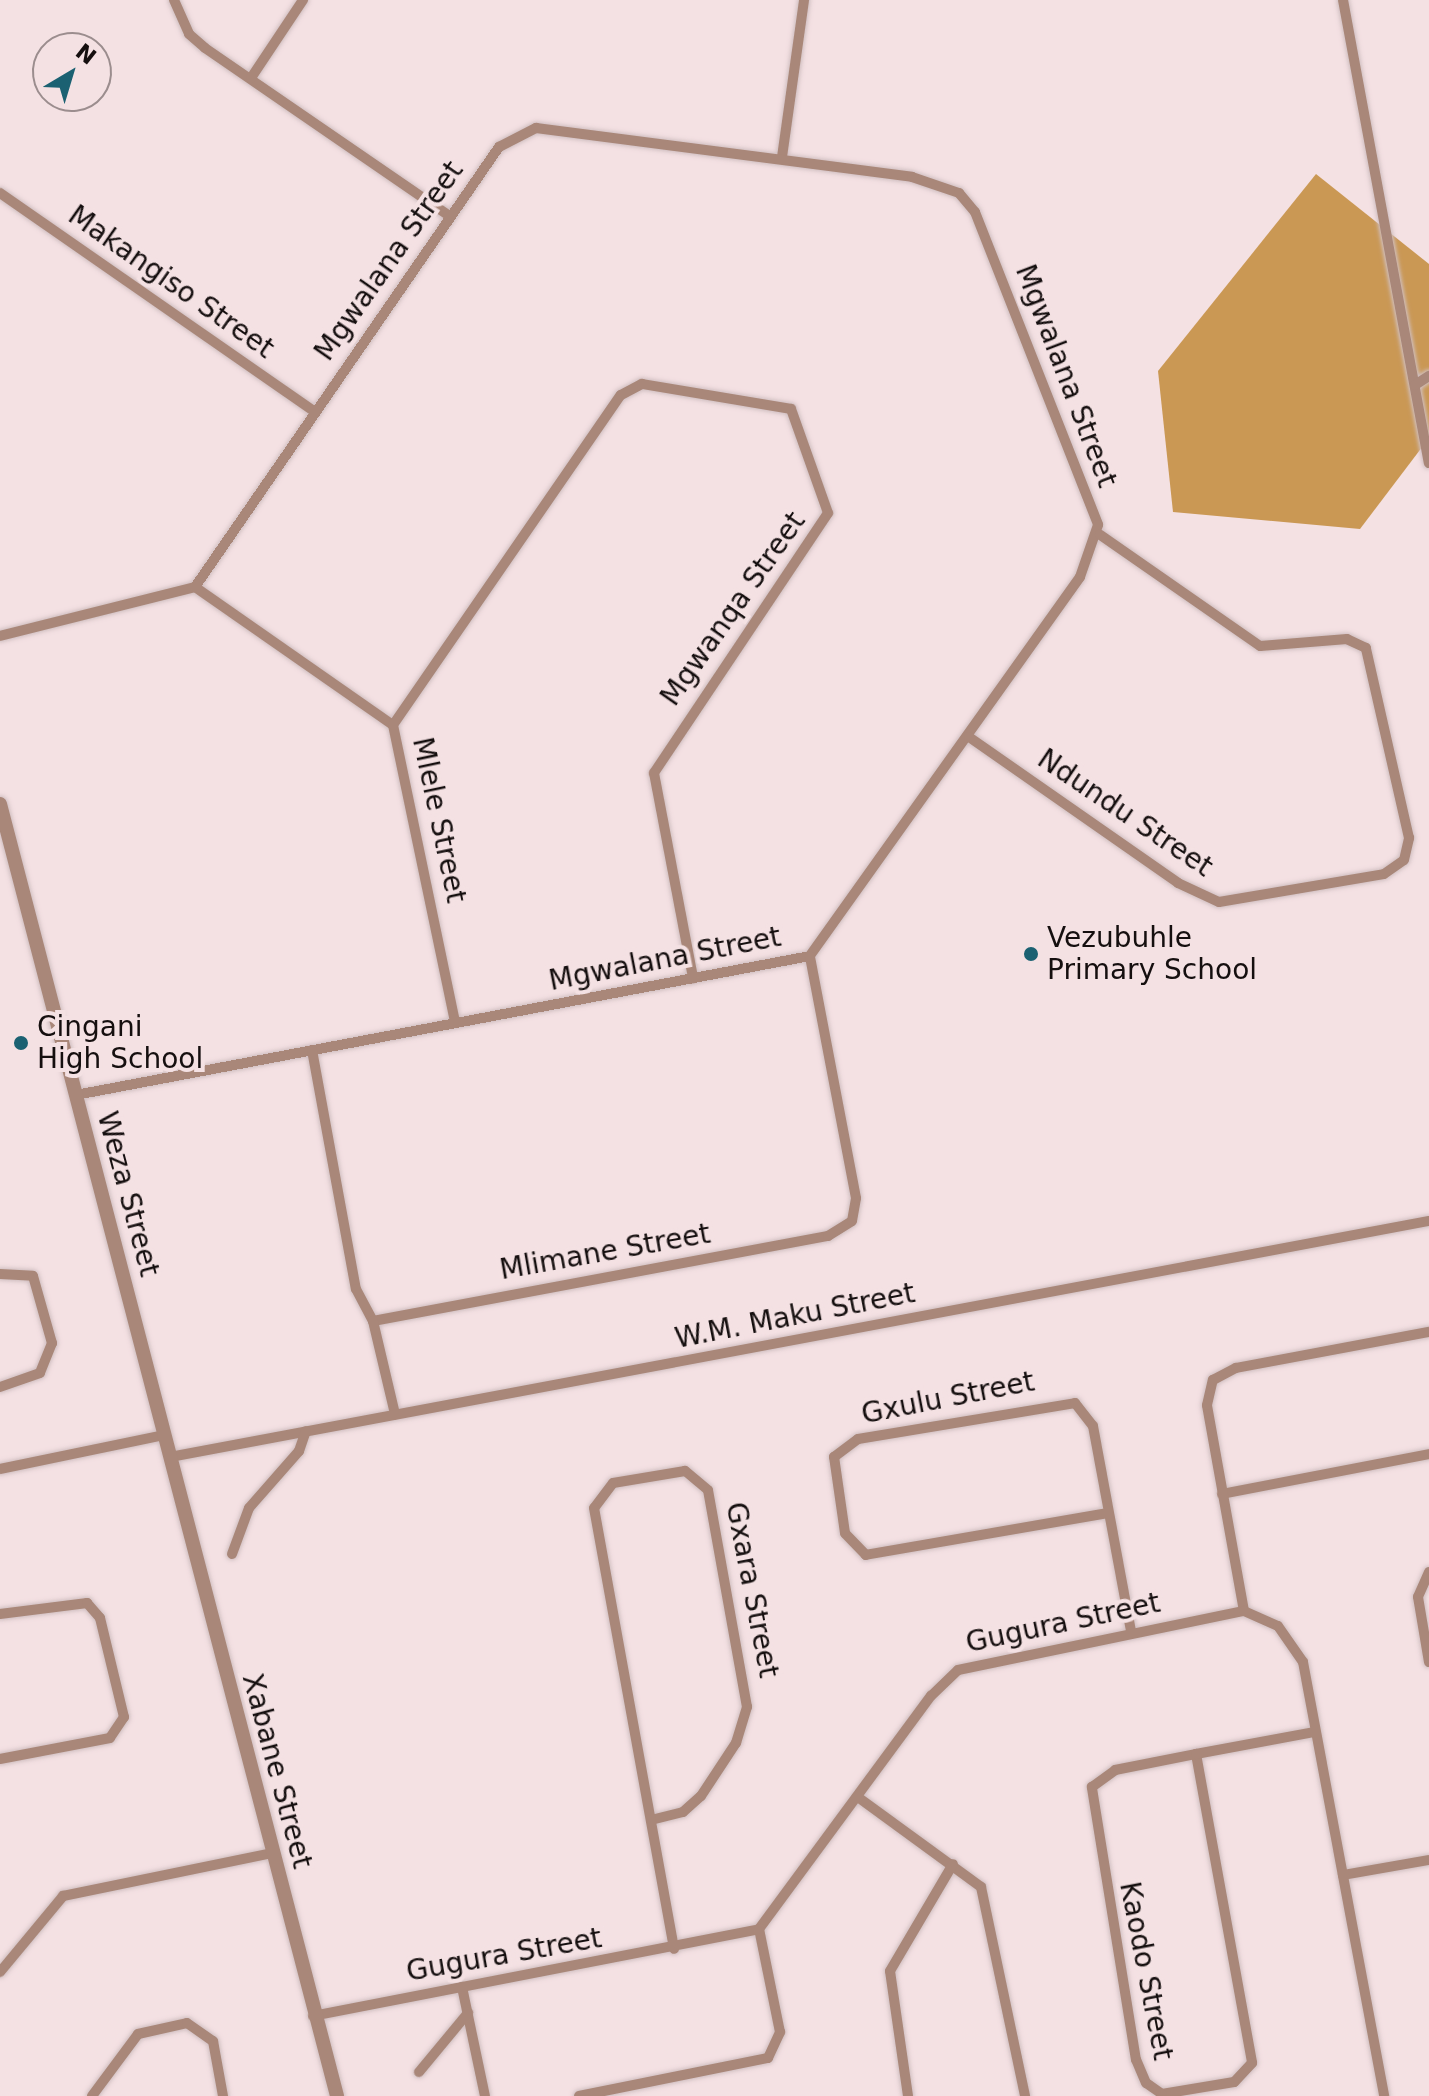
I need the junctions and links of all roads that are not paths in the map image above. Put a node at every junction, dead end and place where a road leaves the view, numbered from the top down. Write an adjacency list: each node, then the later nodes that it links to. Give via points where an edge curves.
1 (174, 0): 5 (street, via 189,34)
2 (303, 0): 5 (street)
3 (804, 0): 6 (street)
4 (1343, 0): 10 (street)
5 (251, 78): 8 (street)
6 (782, 157): 8 (street, Mgwalana Street, via 536,128 499,147); 13 (street, Mgwalana Street, via 932,180 968,202)
7 (0, 193): 11 (street, Makangiso Street)
8 (449, 216): 11 (street, Mgwalana Street)
9 (1429, 376): 10 (street)
10 (1415, 385): 12 (street)
11 (314, 411): 14 (street, Mgwalana Street)
12 (1429, 463)
13 (1100, 535): 17 (street, Mgwalana Street, via 1084,570); 17 (street, Ndundu Street, via 1260,646 1347,639 1366,648 1409,838 1404,860 1384,874 1219,902 1178,883)
14 (195, 587): 15 (street); 16 (street, Mlele Street)
15 (0, 636)
16 (393, 725): 20 (street, Mgwanqa Street, via 621,395 642,384 791,409 828,513 654,773); 21 (street, Mlele Street)
17 (969, 737): 19 (street, Mgwalana Street)
18 (0, 804): 23 (street, Weza Street)
19 (810, 956): 20 (street, Mgwalana Street); 26 (street, Mlimane Street, via 856,1198 845,1229)
20 (693, 978): 21 (street, Mgwalana Street)
21 (455, 1022): 22 (street, Mgwalana Street)
22 (312, 1050): 23 (street, Mgwalana Street); 26 (street, via 356,1289)
23 (76, 1095): 31 (street, Weza Street)
24 (1429, 1221): 29 (street, W.M. Maku Street)
25 (0, 1274): 28 (street, via 33,1276 52,1343 40,1373)
26 (373, 1321): 29 (street)
27 (1429, 1332): 35 (street, via 1219,1375 1207,1396)
28 (0, 1387)
29 (395, 1414): 30 (street, W.M. Maku Street)
30 (306, 1431): 33 (street, W.M. Maku Street); 37 (street, via 299,1451 249,1508)
31 (164, 1435): 33 (street, Weza Street); 34 (street)
32 (1429, 1454): 35 (street)
33 (170, 1457): 48 (street, Xabane Street)
34 (0, 1469)
35 (1222, 1494): 39 (street)
36 (1108, 1513): 36 (street, Gxulu Street, via 866,1555 845,1533 834,1457 847,1442 1064,1400 1082,1407 1093,1426); 41 (street, Gxulu Street)
37 (232, 1554)
38 (1429, 1572): 42 (street, via 1418,1597)
39 (1244, 1611): 41 (street, Gugura Street); 43 (street, via 1278,1626 1298,1648)
40 (0, 1614): 45 (street, via 70,1601 93,1608 124,1717 110,1738)
41 (1131, 1631): 46 (street, Gugura Street, via 958,1670)
42 (1429, 1662)
43 (1315, 1732): 44 (street, Kaodo Street); 51 (street)
44 (1196, 1754): 44 (street, Kaodo Street, via 1252,2063 1234,2082 1162,2094 1146,2083 1136,2060 1090,1797 1098,1780 1115,1770)
45 (0, 1759)
46 (859, 1798): 50 (street); 52 (street, Gugura Street)
47 (651, 1820): 47 (street, Gxara Street, via 594,1508 613,1483 685,1471 708,1490 747,1707 736,1743 707,1789 683,1812); 53 (street, Gxara Street)
48 (272, 1853): 54 (street, via 63,1896); 57 (street, Xabane Street)
49 (1429, 1860): 51 (street)
50 (953, 1864): 64 (street, via 890,1971); 65 (street, via 981,1887 991,1908)
51 (1343, 1875): 66 (street)
52 (759, 1929): 53 (street, Gugura Street); 63 (street, via 780,2032 768,2058)
53 (674, 1949): 55 (street, Gugura Street)
54 (2, 1964)
55 (462, 1987): 56 (street); 57 (street, Gugura Street)
56 (467, 2013): 58 (street); 62 (street)
57 (313, 2016): 61 (street, Xabane Street)
58 (419, 2072)
59 (92, 2096): 60 (street, via 138,2034 187,2023 213,2041)
60 (223, 2096)
61 (337, 2096)
62 (485, 2096)
63 (579, 2096)
64 (908, 2096)
65 (1025, 2096)
66 (1384, 2096)

